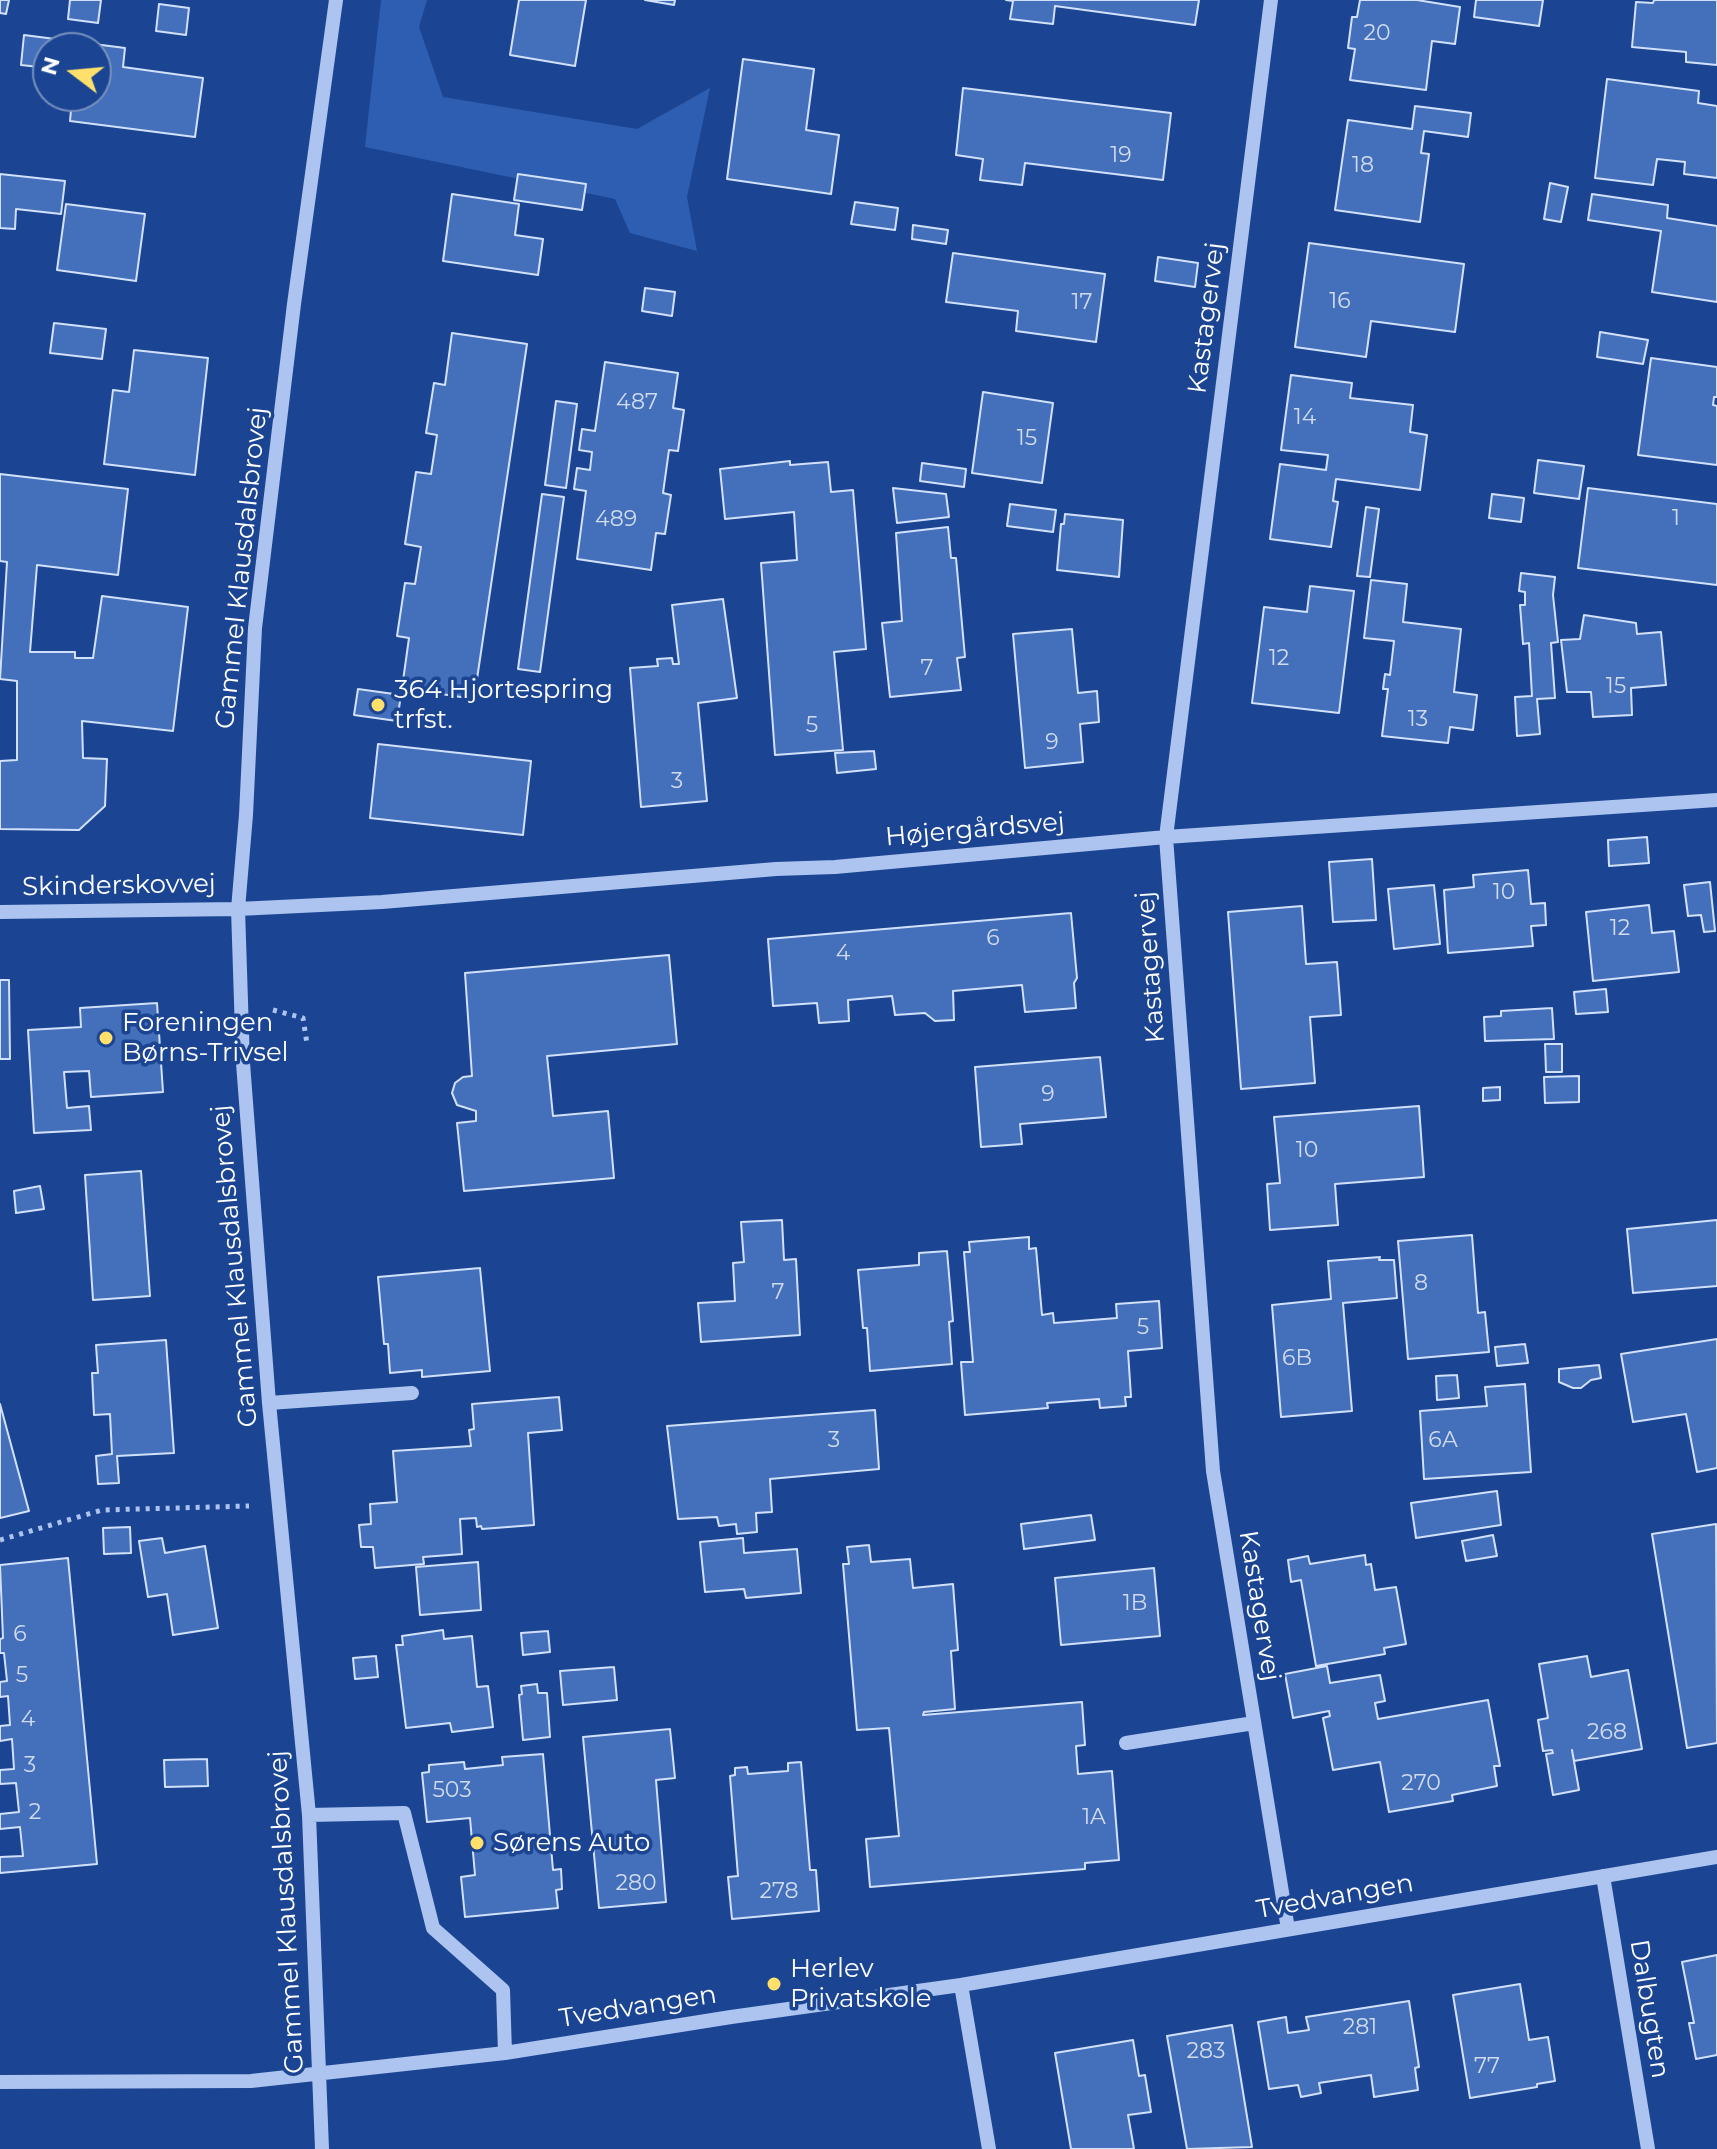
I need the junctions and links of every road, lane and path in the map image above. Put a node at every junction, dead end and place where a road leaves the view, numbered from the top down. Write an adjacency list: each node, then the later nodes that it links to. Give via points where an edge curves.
1 (336, 0): 5 (street, Gammel Klausdalsbrovej, via 255,628)
2 (1271, 0): 4 (street, Kastagervej)
3 (1717, 800): 4 (street, Højergårdsvej)
4 (1166, 837): 5 (street, Højergårdsvej, via 835,867); 13 (street, Kastagervej, via 1213,1471)
5 (238, 909): 6 (street, Skinderskovvej); 7 (street, Gammel Klausdalsbrovej)
6 (0, 912)
7 (241, 1001): 8 (path, via 303,1018); 10 (street, Gammel Klausdalsbrovej)
8 (307, 1044)
9 (412, 1393): 10 (street)
10 (269, 1403): 11 (street, Gammel Klausdalsbrovej)
11 (278, 1506): 12 (path, via 102,1510); 15 (street, Gammel Klausdalsbrovej)
12 (0, 1540)
13 (1254, 1723): 14 (street); 18 (street, Kastagervej)
14 (1126, 1743)
15 (309, 1815): 20 (street, via 404,1813 433,1928 503,1990); 21 (street, Gammel Klausdalsbrovej)
16 (1717, 1857): 17 (street, Tvedvangen)
17 (1603, 1876): 18 (street, Tvedvangen); 25 (street, Dalbugten)
18 (1288, 1929): 19 (street, Tvedvangen)
19 (961, 1985): 20 (street, Tvedvangen); 24 (street)
20 (505, 2053): 21 (street, Tvedvangen)
21 (321, 2073): 22 (street, Tvedvangen, via 251,2081); 23 (street, Gammel Klausdalsbrovej)
22 (0, 2082)
23 (322, 2149)
24 (989, 2149)
25 (1648, 2149)

